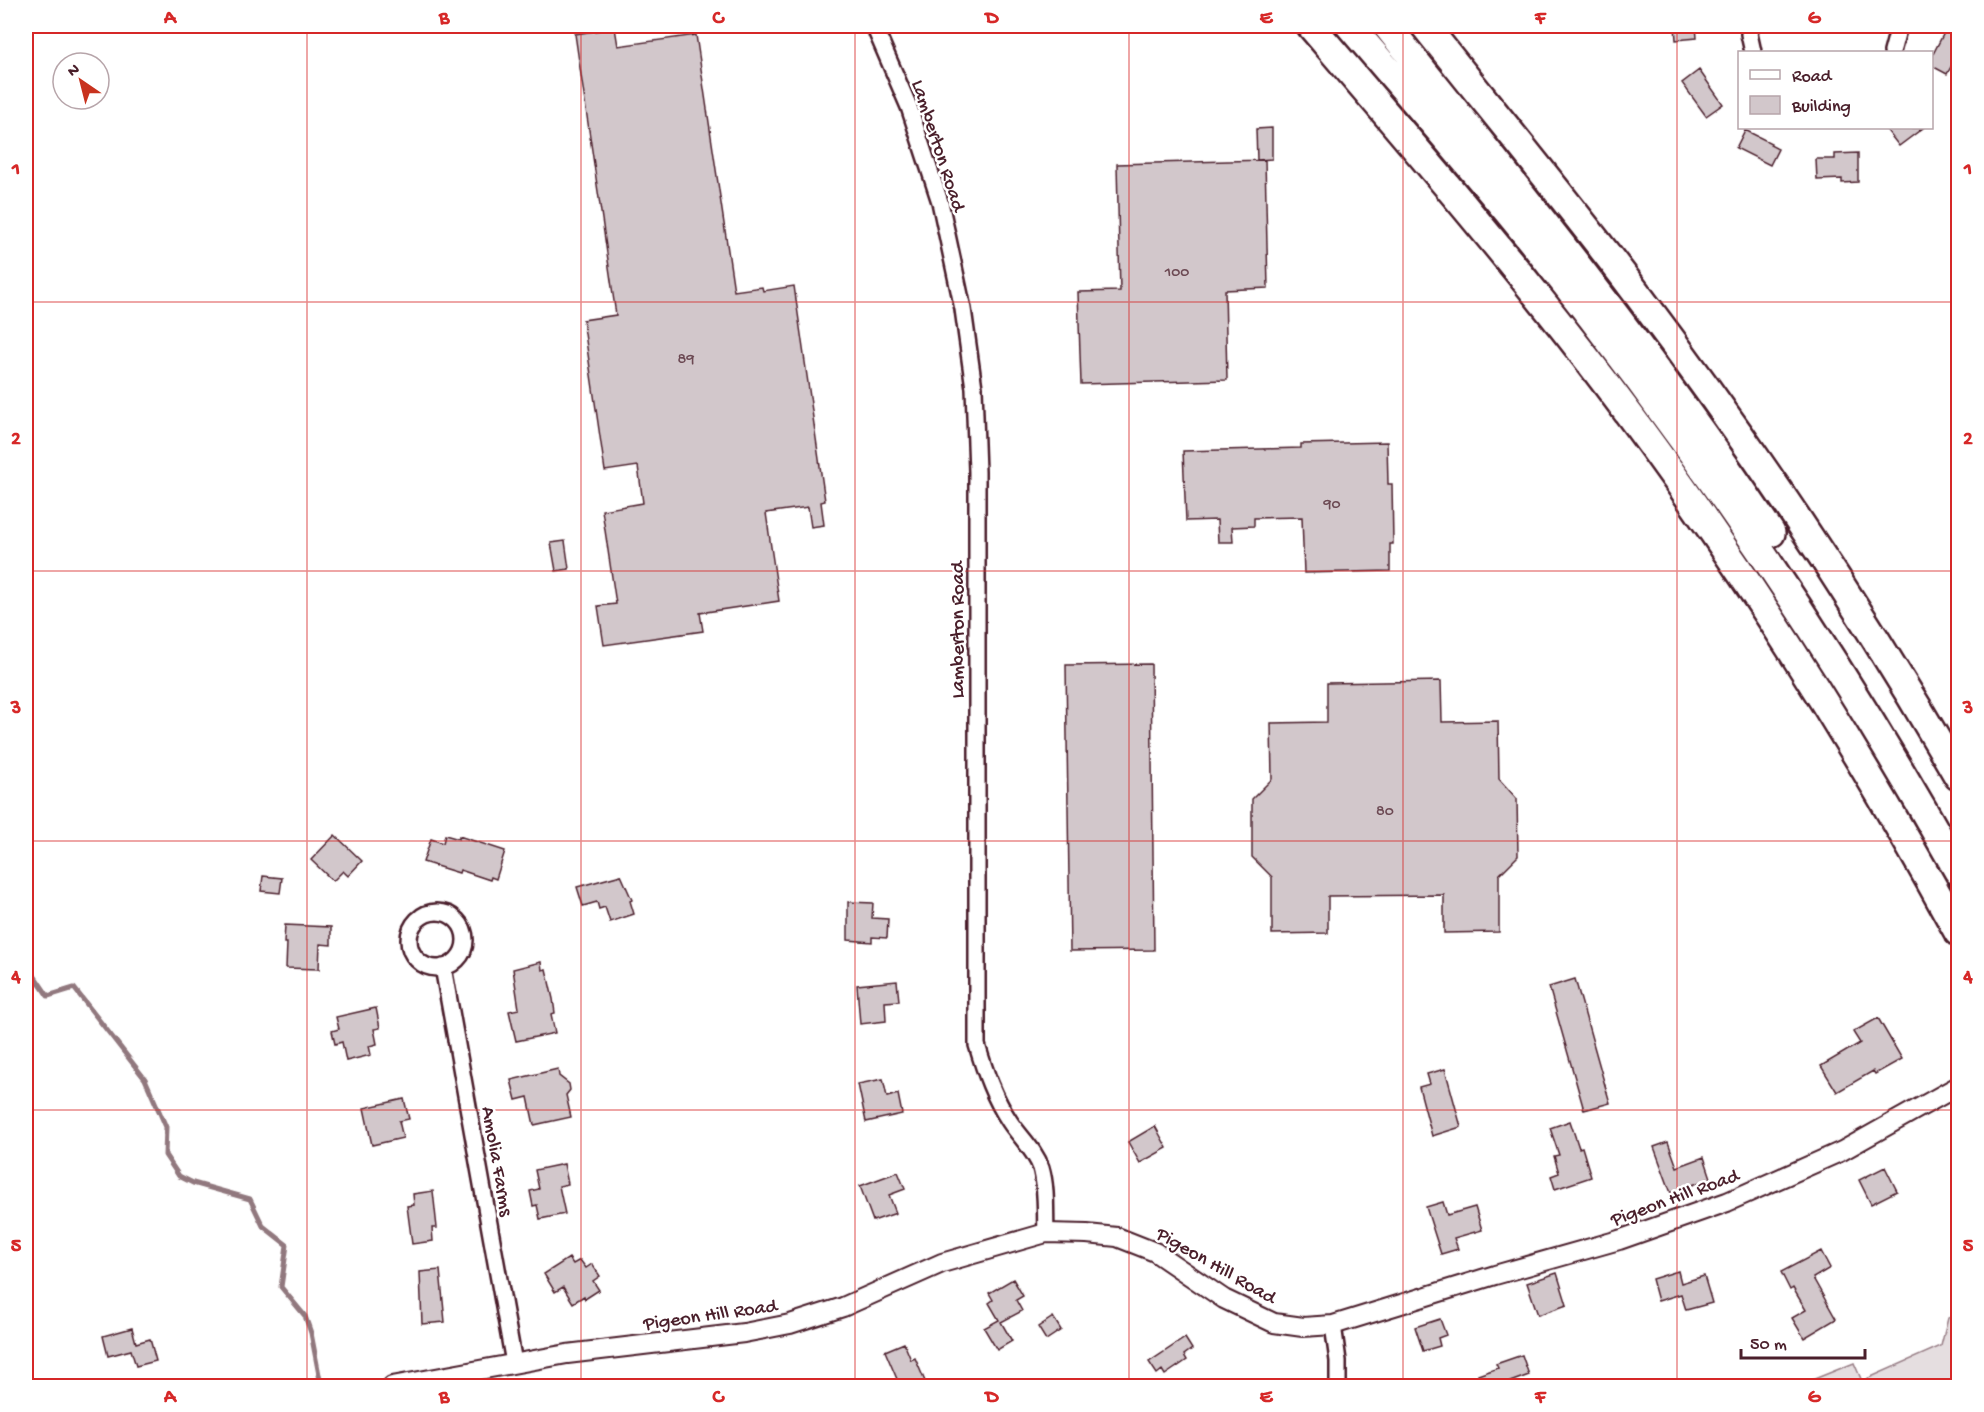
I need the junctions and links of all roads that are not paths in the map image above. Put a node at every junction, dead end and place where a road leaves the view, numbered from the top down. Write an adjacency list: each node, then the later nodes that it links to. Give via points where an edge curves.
1 (874, 26): 16 (street, Lamberton Road, via 909,107 940,202 963,309 974,388 977,472 977,1045 989,1086 1040,1165)
2 (1311, 26): 13 (highway, via 1533,290 1680,484 1836,721)
3 (1350, 26): 12 (highway, via 1542,254 1687,445 1848,684)
4 (1387, 26): 11 (highway, via 1597,289 1713,447 1848,652)
5 (1425, 26): 10 (highway, via 1600,245 1715,400 1834,575)
6 (1751, 26): 8 (street)
7 (1899, 26): 9 (street)
8 (1753, 51)
9 (1892, 51)
10 (1959, 776)
11 (1959, 838)
12 (1959, 872)
13 (1959, 932)
14 (443, 967): 18 (street, Amolia Farms)
15 (1959, 1086): 17 (street, Pigeon Hill Road, via 1842,1151 1718,1206 1620,1240)
16 (1046, 1233): 17 (street, Pigeon Hill Road, via 1117,1237 1155,1252 1224,1299 1274,1323 1303,1327); 18 (street, Pigeon Hill Road, via 942,1263 843,1307 790,1324)
17 (1333, 1325): 20 (street)
18 (514, 1363): 19 (street, Pigeon Hill Road)
19 (392, 1386)
20 (1338, 1386)

